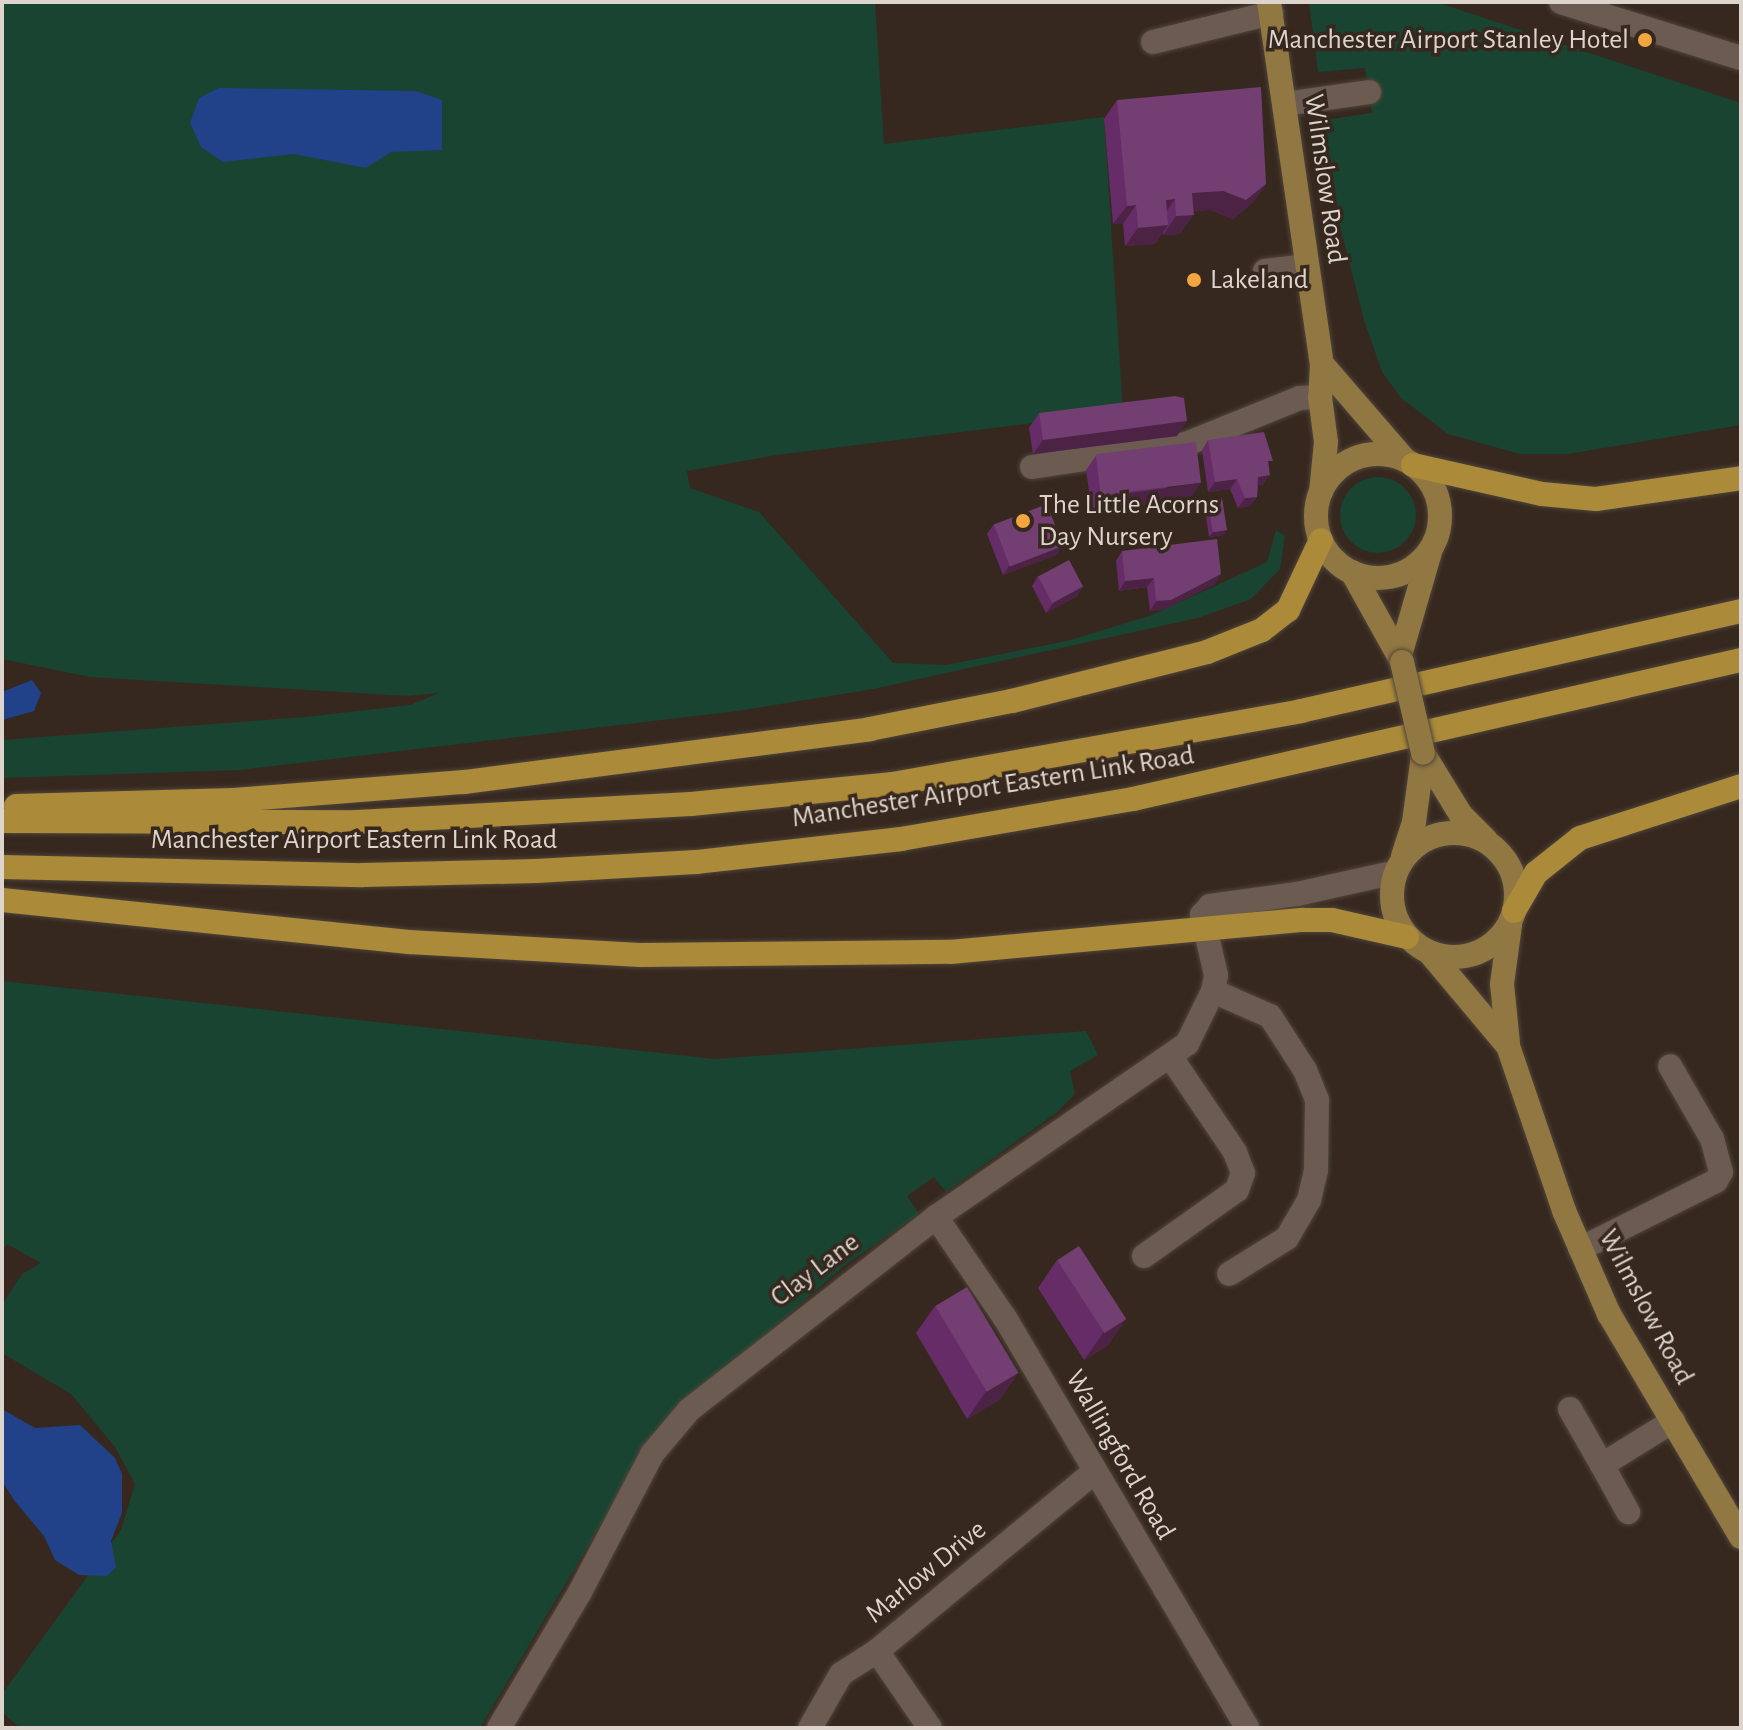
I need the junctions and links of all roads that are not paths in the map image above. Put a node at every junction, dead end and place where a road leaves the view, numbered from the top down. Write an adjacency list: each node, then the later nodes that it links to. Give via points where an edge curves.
1 (1561, 2): 4 (street)
2 (1270, 7): 3 (street); 6 (main road, Wilmslow Road)
3 (1153, 42)
4 (1741, 58)
5 (1369, 92): 6 (street)
6 (1285, 104): 7 (main road, Wilmslow Road)
7 (1307, 266): 8 (street); 9 (main road, Wilmslow Road)
8 (1265, 271)
9 (1322, 364): 10 (main road, Wilmslow Road); 11 (main road)
10 (1320, 397): 12 (street, via 1300,398 1186,444); 14 (main road, Wilmslow Road, via 1326,442)
11 (1408, 462): 13 (highway, via 1529,492 1596,499); 14 (main road, via 1385,454 1354,459 1331,475); 16 (main road, via 1436,495 1440,515)
12 (1032, 467)
13 (1741, 478)
14 (1321, 492): 15 (main road, via 1316,514)
15 (1321, 540): 17 (main road, via 1333,559); 23 (highway, via 1288,610 1262,630 1207,652 899,724 464,782 234,800)
16 (1432, 546): 17 (main road, via 1416,564 1394,575); 19 (main road)
17 (1352, 572): 19 (main road)
18 (1741, 611): 24 (highway, Manchester Airport Eastern Link Road, via 1301,711 893,784 691,804 357,822)
19 (1402, 657): 21 (main road, bridge)
20 (1741, 660): 26 (highway, Manchester Airport Eastern Link Road, via 1133,799 901,839 696,862 536,871 363,875)
21 (1423, 754): 25 (main road, via 1461,815); 27 (main road, via 1414,822)
22 (1741, 786): 29 (highway, via 1580,838 1536,873)
23 (2, 806)
24 (2, 821)
25 (1490, 845): 27 (main road, via 1461,833 1443,834 1414,847); 29 (main road, via 1513,875)
26 (2, 867)
27 (1398, 867): 30 (street, via 1297,894 1210,906 1202,915); 31 (main road, via 1392,903)
28 (2, 900): 30 (highway, via 409,942 640,955 950,952)
29 (1513, 915): 32 (main road, via 1484,950 1453,957); 34 (main road, Wilmslow Road, via 1502,984)
30 (1203, 929): 31 (highway, via 1332,920); 33 (street, Clay Lane, via 1216,975)
31 (1407, 937): 32 (main road)
32 (1429, 952): 34 (main road, Wilmslow Road)
33 (1213, 991): 35 (street, Clay Lane, via 1193,1035); 40 (street, via 1270,1016 1305,1070 1317,1100 1316,1170 1309,1200 1287,1238)
34 (1508, 1046): 38 (main road, Wilmslow Road)
35 (1170, 1056): 37 (street, Clay Lane); 39 (street, via 1235,1152 1243,1173 1237,1190)
36 (1670, 1066): 38 (street, via 1712,1139 1721,1172 1716,1181)
37 (936, 1217): 44 (street, Wallingford Road, via 1005,1318); 48 (street, Clay Lane, via 777,1337 671,1429 652,1454 580,1592)
38 (1580, 1249): 42 (main road, Wilmslow Road, via 1609,1314)
39 (1144, 1256)
40 (1229, 1274)
41 (1570, 1409): 43 (street)
42 (1673, 1421): 43 (street); 46 (main road, Wilmslow Road)
43 (1602, 1465): 45 (street)
44 (1094, 1472): 47 (street, Marlow Drive); 51 (street, Wallingford Road)
45 (1628, 1512)
46 (1741, 1537)
47 (877, 1651): 49 (street, Marlow Drive, via 841,1674); 50 (street)
48 (499, 1728)
49 (810, 1728)
50 (930, 1728)
51 (1247, 1728)

